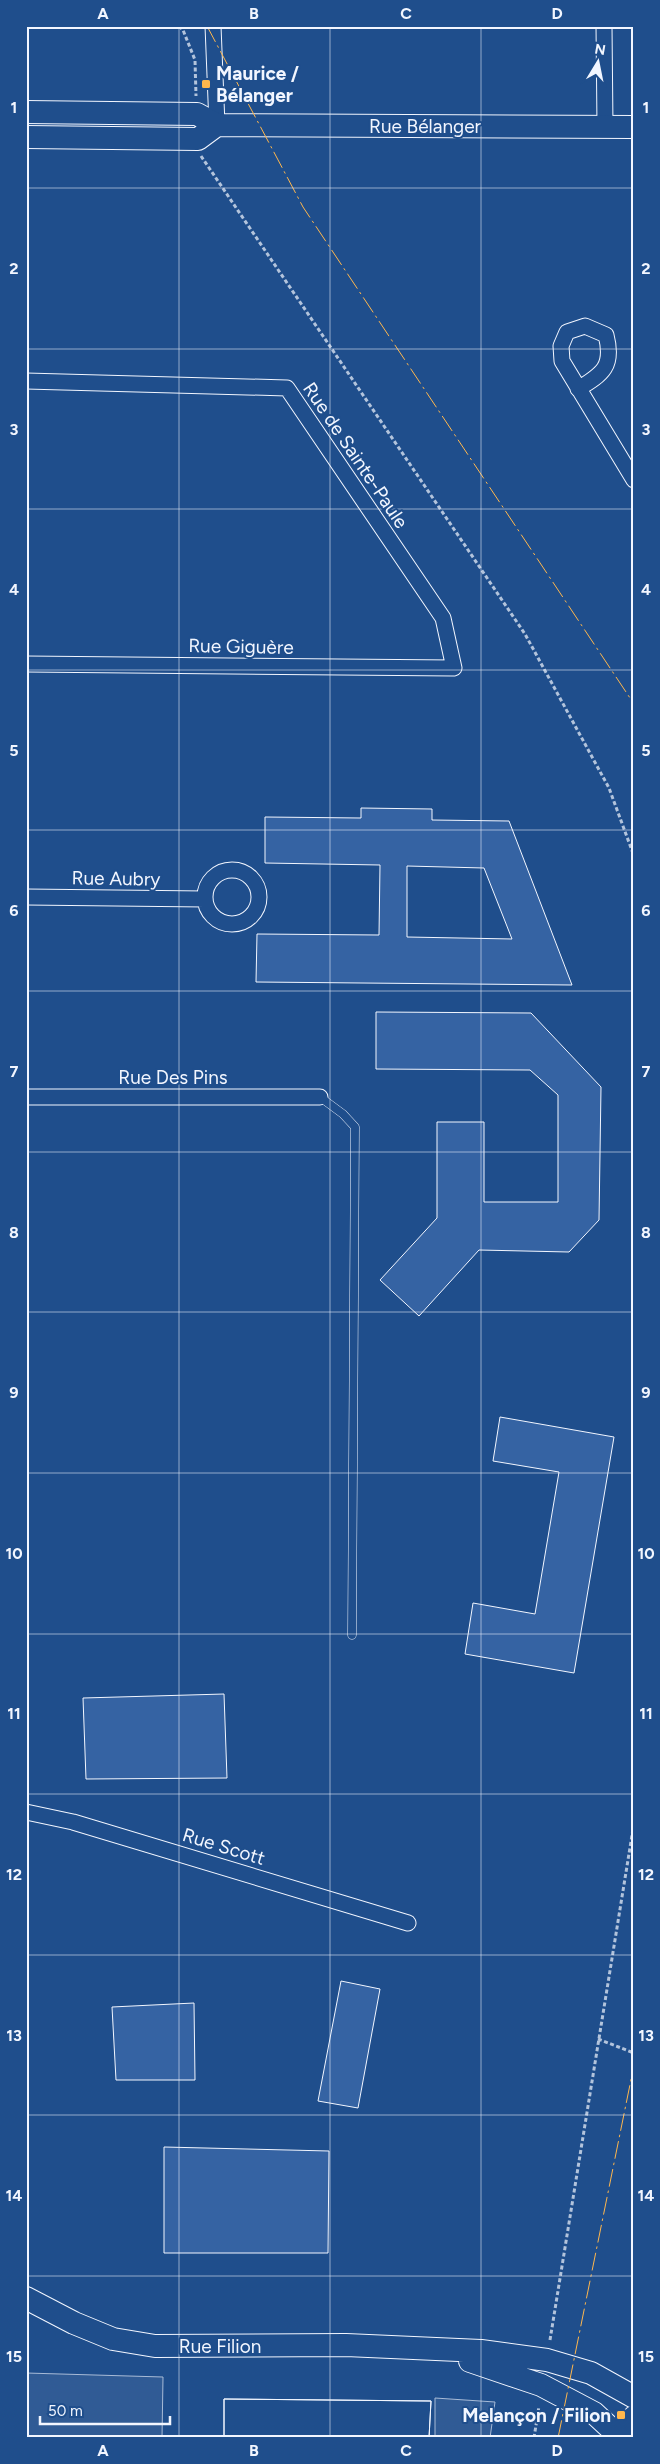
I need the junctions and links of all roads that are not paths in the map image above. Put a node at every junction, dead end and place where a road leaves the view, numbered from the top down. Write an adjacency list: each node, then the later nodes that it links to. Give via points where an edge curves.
1 (213, 26): 4 (street)
2 (604, 26): 5 (street)
3 (26, 112): 4 (street, Rue Bélanger, via 197,114)
4 (217, 125): 5 (street, Rue Bélanger); 7 (street, via 198,145)
5 (606, 127): 6 (street, Rue Bélanger)
6 (634, 127)
7 (26, 137)
8 (26, 381): 12 (street, Rue de Sainte-Paule, via 287,388 443,618)
9 (578, 389): 10 (street)
10 (634, 480)
11 (26, 664): 12 (street, Rue Giguère)
12 (454, 668)
13 (26, 896): 14 (street, Rue Aubry)
14 (205, 899)
15 (26, 1097): 16 (street, Rue Des Pins)
16 (320, 1097): 17 (lane, via 355,1127)
17 (352, 1635)
18 (26, 1812): 19 (street, Rue Scott, via 73,1822)
19 (408, 1923)
20 (26, 2298): 21 (street, Rue Filion, via 113,2339 155,2346 346,2345)
21 (423, 2350): 22 (street, Rue Filion, via 481,2351 546,2360 591,2373); 24 (street, Rue Filion, via 489,2366 541,2385 594,2413)
22 (634, 2396)
23 (634, 2417): 24 (street)
24 (619, 2437)

